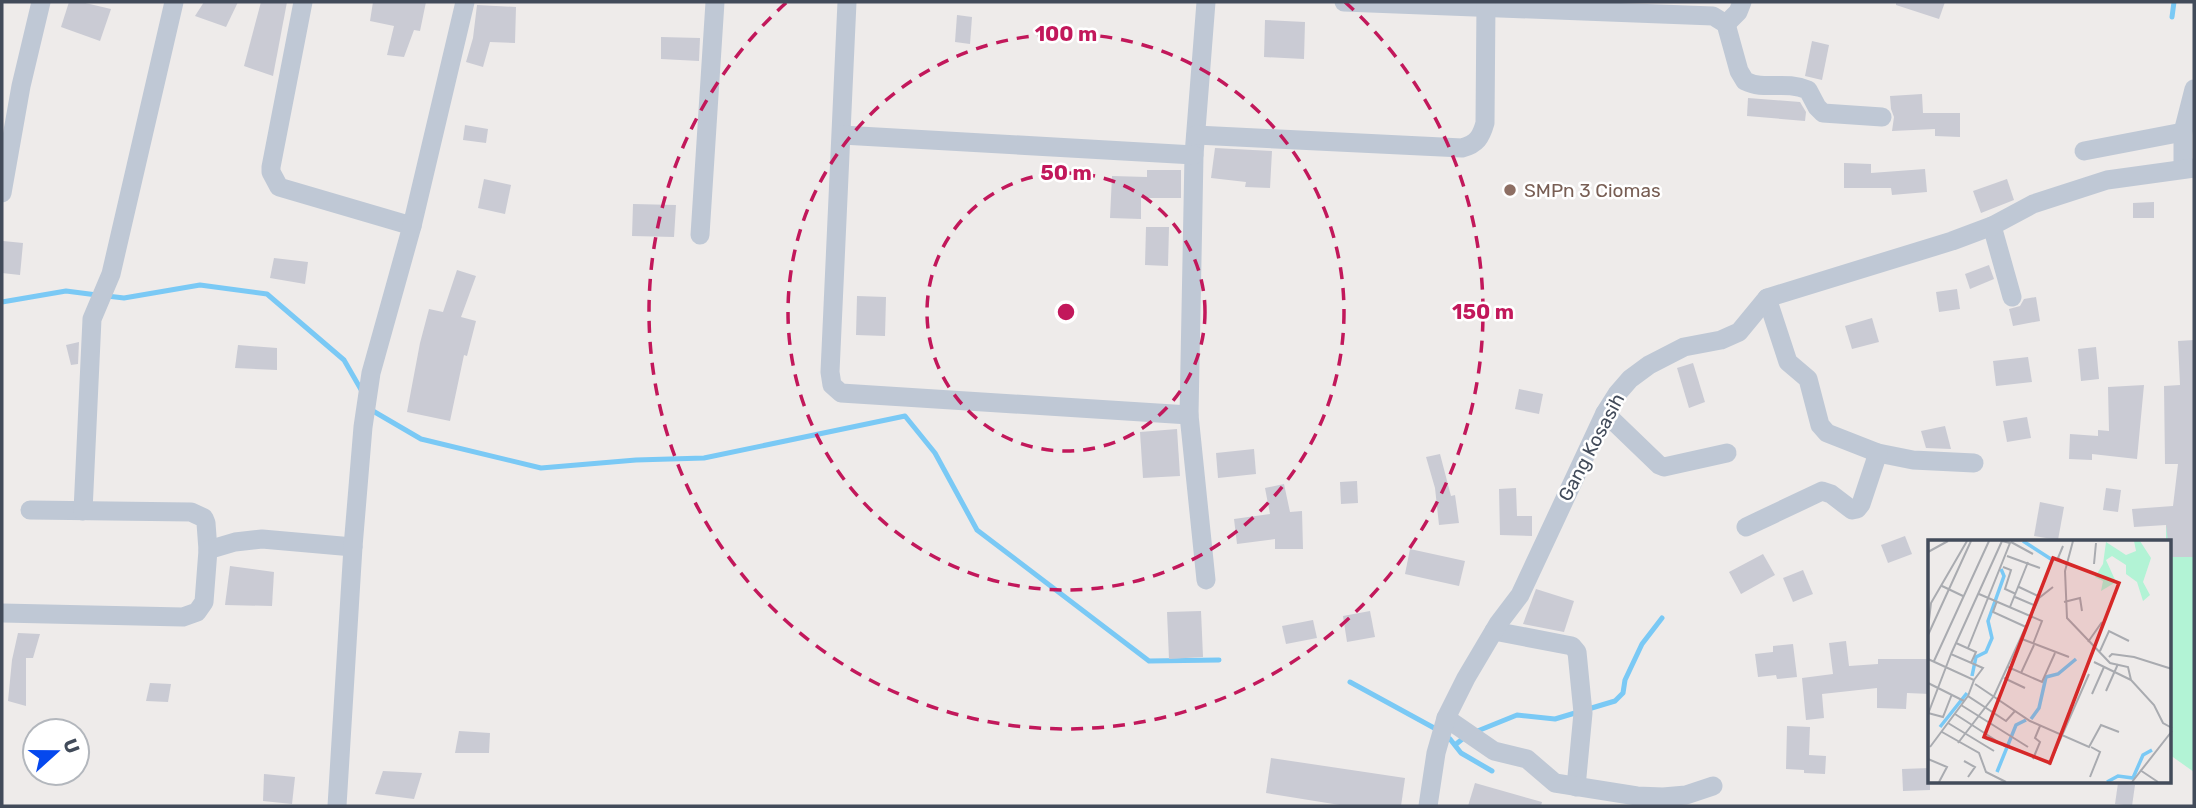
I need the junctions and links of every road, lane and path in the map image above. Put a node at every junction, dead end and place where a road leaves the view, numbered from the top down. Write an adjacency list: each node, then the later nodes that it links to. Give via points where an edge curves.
1 (41, 2): 22 (street)
2 (174, 2): 34 (street, via 111,274 92,319)
3 (303, 2): 23 (street, via 271,167 275,182 279,187)
4 (465, 2): 23 (street)
5 (715, 2): 25 (street)
6 (847, 2): 17 (street)
7 (1206, 2): 18 (street)
8 (1344, 2): 9 (street)
9 (1353, 2): 11 (street)
10 (1742, 2): 13 (street)
11 (1486, 5): 12 (street); 18 (street, via 1485,123 1478,140 1468,146)
12 (1614, 6): 13 (street, via 1713,16)
13 (1726, 24): 15 (street, via 1745,81 1758,86 1794,84 1808,90 1824,113)
14 (2194, 89): 16 (street)
15 (1882, 117)
16 (2183, 132): 19 (street); 21 (street)
17 (842, 135): 20 (street); 29 (street, via 830,372 838,391)
18 (1196, 135): 20 (street)
19 (2084, 151)
20 (1194, 155): 29 (street)
21 (2189, 168): 24 (street, via 2107,180 2033,204)
22 (2, 193)
23 (412, 226): 36 (street, via 371,373)
24 (1992, 226): 26 (street); 27 (street)
25 (700, 234)
26 (2012, 297)
27 (1767, 298): 28 (street, Gang Kosasih, via 1739,332 1684,347 1649,365 1630,379); 31 (street, via 1788,362 1808,379 1820,425 1827,433)
28 (1605, 413): 30 (street, via 1664,467); 40 (street, Gang Kosasih, via 1526,583)
29 (1189, 415): 38 (street)
30 (1727, 453)
31 (1878, 453): 32 (street); 35 (street, via 1857,509 1822,491)
32 (1974, 463)
33 (30, 510): 34 (street)
34 (83, 512): 37 (street, via 198,514 206,523)
35 (1746, 527)
36 (352, 547): 37 (street, via 262,539); 44 (street)
37 (208, 550): 39 (street, via 204,602 191,615)
38 (1206, 580)
39 (2, 613)
40 (1494, 631): 41 (street, Gang Kosasih, via 1466,678); 43 (street, via 1572,646 1577,652 1583,713)
41 (1449, 721): 43 (street, via 1494,751 1527,760 1555,783); 45 (street, Gang Kosasih, via 1436,753)
42 (1713, 786): 43 (street, via 1663,797)
43 (1576, 787)
44 (337, 806)
45 (1428, 806)

